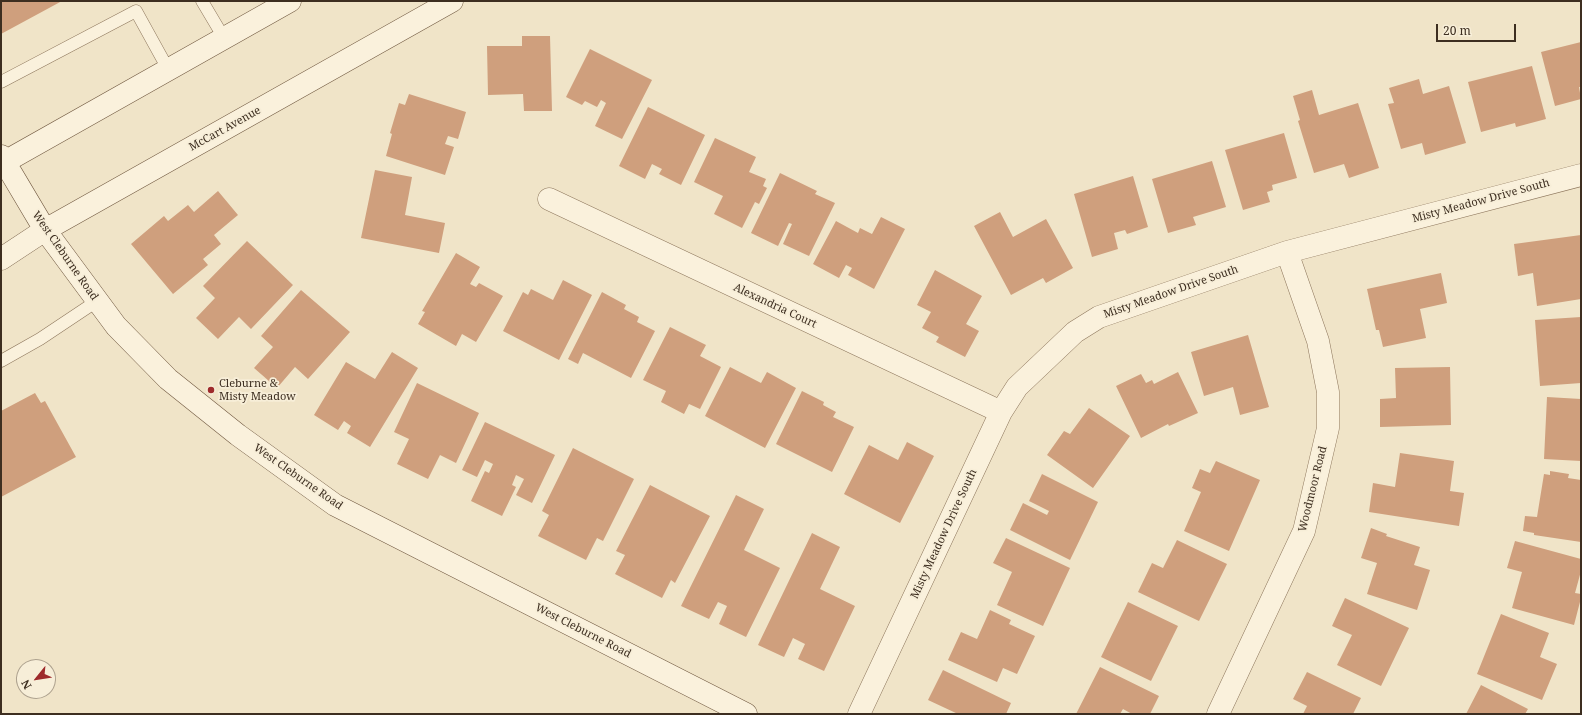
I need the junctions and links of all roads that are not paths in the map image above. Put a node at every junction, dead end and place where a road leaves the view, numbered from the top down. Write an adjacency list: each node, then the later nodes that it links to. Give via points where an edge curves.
1 (202, 1): 4 (lane)
2 (290, 1): 4 (street)
3 (452, 1): 10 (street, McCart Avenue)
4 (224, 38): 5 (street)
5 (168, 69): 6 (lane, via 136,11); 7 (street)
6 (1, 82)
7 (2, 161): 10 (street, West Cleburne Road)
8 (1581, 175): 11 (street, Misty Meadow Drive South)
9 (549, 199): 15 (street, Alexandria Court)
10 (45, 230): 12 (street, McCart Avenue); 13 (street, West Cleburne Road)
11 (1287, 252): 15 (street, Misty Meadow Drive South, via 1100,317 1075,332 1017,387); 18 (street, Woodmoor Road, via 1318,340 1328,392 1328,428 1304,531)
12 (1, 259)
13 (97, 301): 14 (lane, via 40,339); 16 (street, West Cleburne Road, via 116,326 168,378 238,435 335,505)
14 (1, 361)
15 (1001, 412): 17 (street, Misty Meadow Drive South)
16 (746, 714)
17 (859, 714)
18 (1218, 714)

